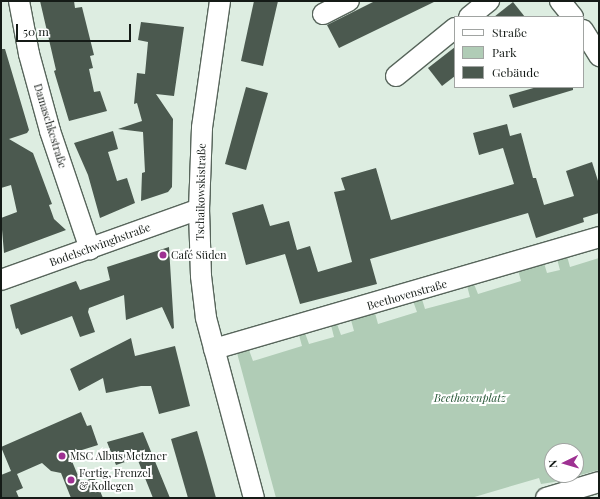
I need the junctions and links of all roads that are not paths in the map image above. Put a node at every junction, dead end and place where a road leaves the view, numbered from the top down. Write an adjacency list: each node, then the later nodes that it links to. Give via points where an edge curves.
1 (19, 1): 15 (street, Damaschkestraße, via 29,54 50,131)
2 (220, 1): 13 (street, Tschaikowskistraße, via 202,128)
3 (349, 1): 6 (street)
4 (489, 1): 7 (street)
5 (560, 1): 8 (street)
6 (323, 14)
7 (470, 16)
8 (572, 16)
9 (454, 29): 12 (street)
10 (584, 32): 11 (street)
11 (599, 56)
12 (396, 76)
13 (199, 209): 15 (street, Bodelschwinghstraße); 17 (street, Tschaikowskistraße, via 201,276 206,318)
14 (599, 238): 17 (street, Beethovenstraße)
15 (90, 249): 16 (street, Bodelschwinghstraße)
16 (1, 280)
17 (214, 349): 19 (street, Tschaikowskistraße)
18 (599, 482): 20 (street)
19 (254, 498)
20 (546, 498)

